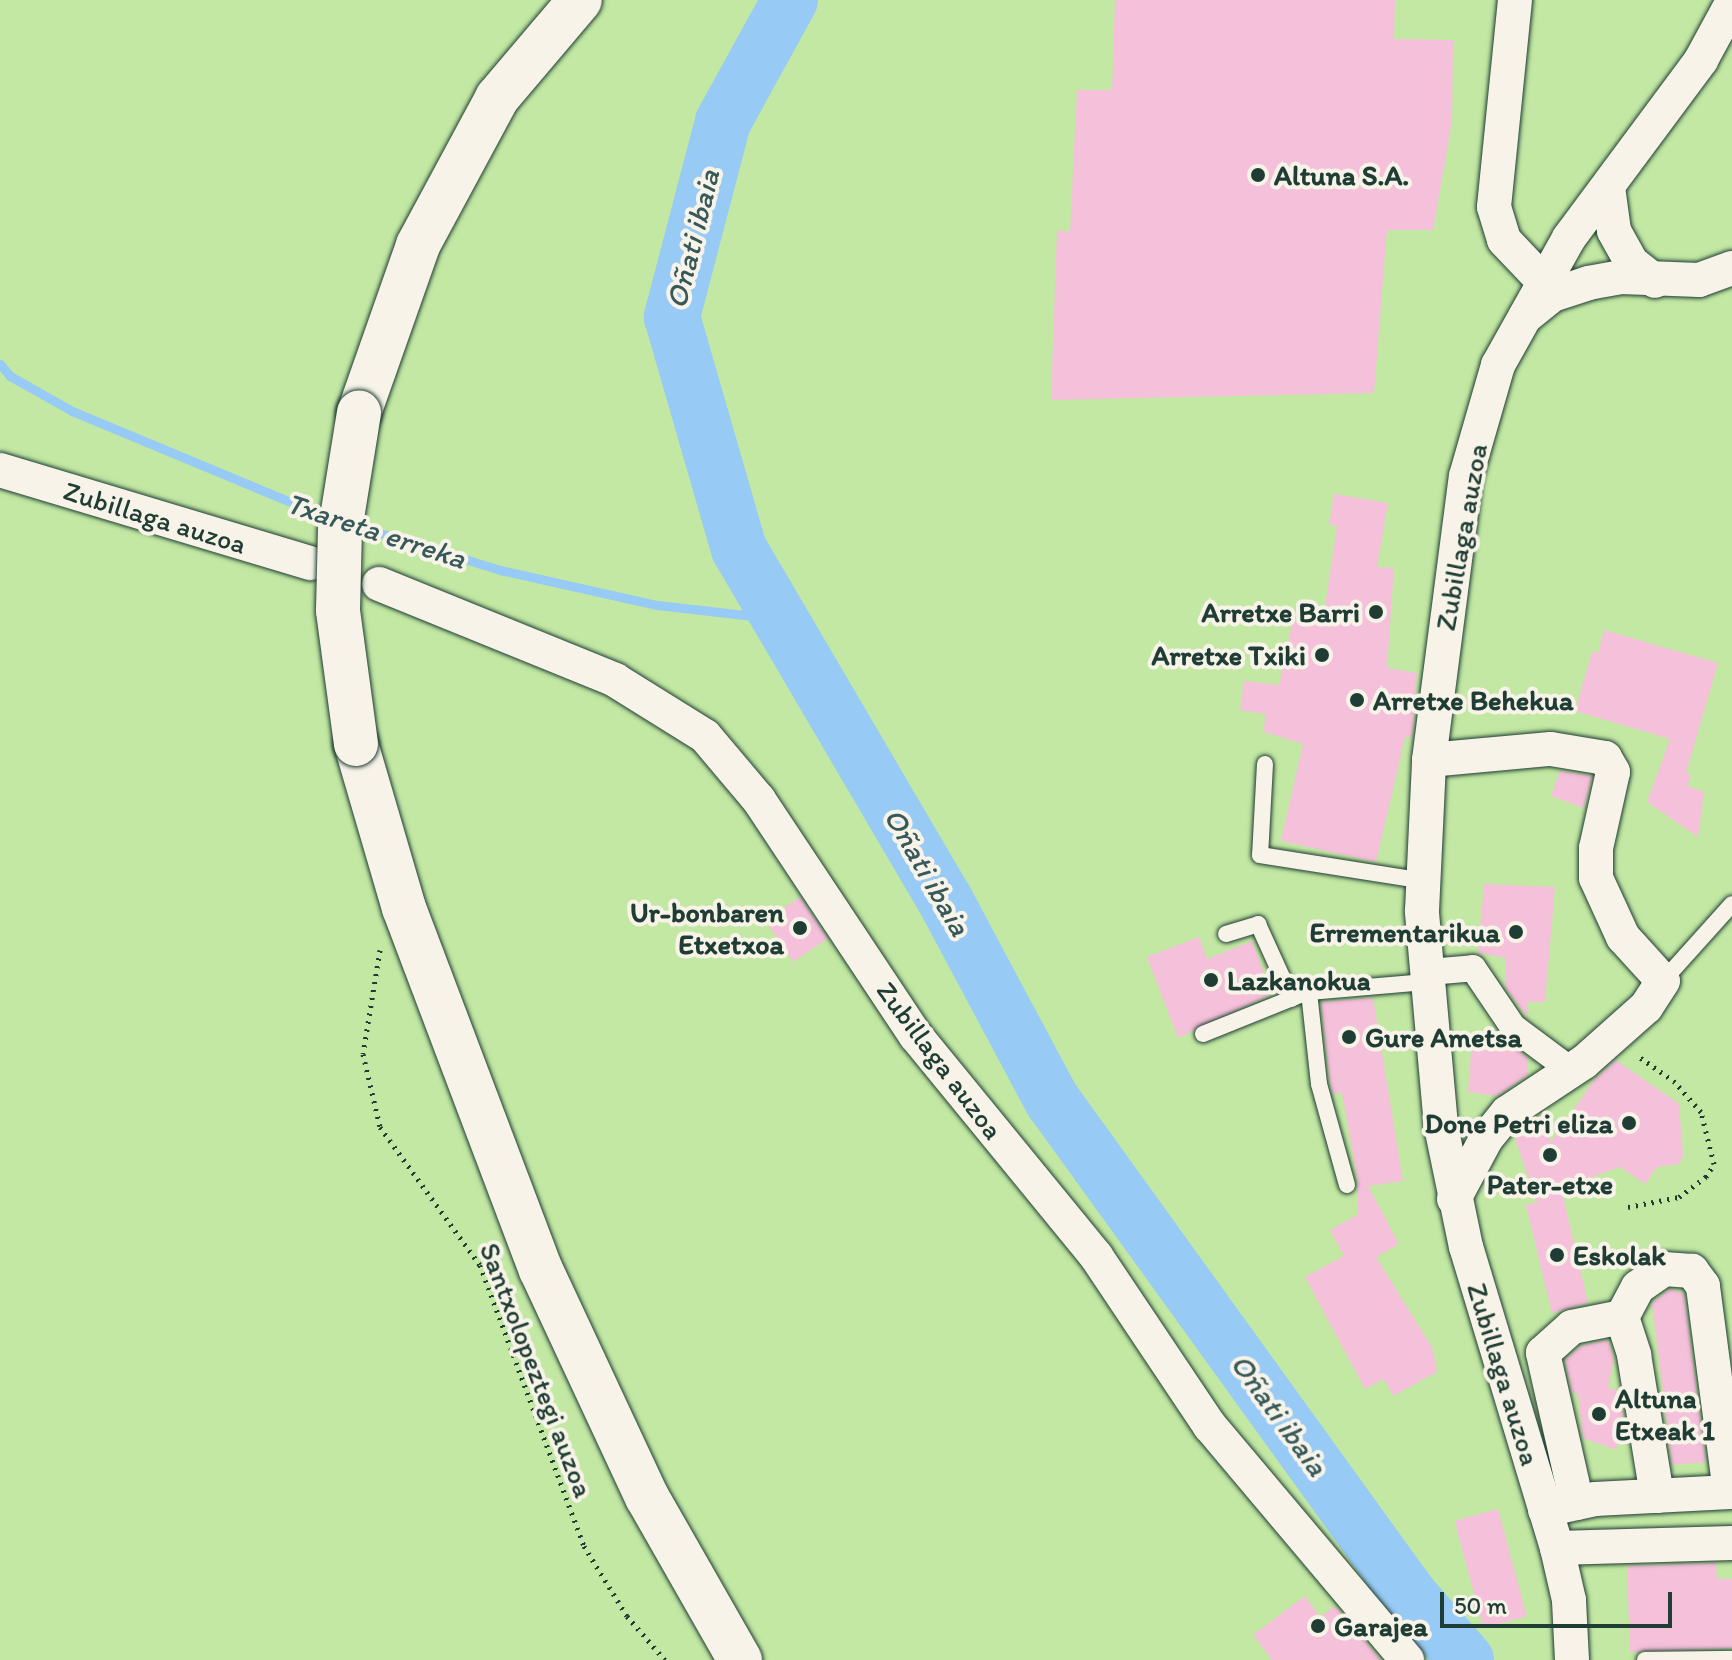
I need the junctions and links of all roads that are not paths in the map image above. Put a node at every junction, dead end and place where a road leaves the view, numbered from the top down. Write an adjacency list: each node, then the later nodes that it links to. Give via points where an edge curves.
1 (580, 0): 31 (main road, bridge, via 497,98 418,245 359,413 340,530 338,610 356,744 404,908 541,1270 647,1497)
2 (1515, 0): 6 (street, via 1494,207 1504,240)
3 (1732, 3): 4 (street, Zubillaga auzoa, via 1701,60)
4 (1608, 187): 6 (street, Zubillaga auzoa); 7 (street, via 1614,231 1632,263)
5 (1732, 268): 7 (street, Zubillaga auzoa, via 1699,280)
6 (1542, 280): 8 (street, Zubillaga auzoa)
7 (1655, 281): 8 (street, Zubillaga auzoa, via 1621,277 1588,283 1552,295)
8 (1521, 321): 12 (street, Zubillaga auzoa, via 1498,365 1466,476)
9 (0, 470): 10 (street, Zubillaga auzoa)
10 (310, 563)
11 (379, 584): 32 (street, Zubillaga auzoa, via 615,680 705,736 759,800 916,1036 1096,1256 1210,1426)
12 (1429, 760): 14 (street, Zubillaga auzoa); 18 (street, via 1551,749 1605,758 1613,772 1596,848 1596,878 1623,937)
13 (1265, 764): 14 (lane, via 1260,855)
14 (1424, 881): 17 (street, Zubillaga auzoa)
15 (1732, 904): 18 (lane)
16 (1226, 934): 20 (lane, via 1258,924)
17 (1434, 977): 19 (lane); 22 (street, via 1473,968 1513,1027); 24 (street, Zubillaga auzoa, via 1441,1126)
18 (1663, 981): 22 (street, via 1646,1007)
19 (1309, 992): 20 (lane); 23 (lane, via 1319,1084)
20 (1292, 999): 21 (lane)
21 (1203, 1034)
22 (1572, 1071): 24 (street, via 1507,1113 1486,1139)
23 (1347, 1185)
24 (1454, 1199): 27 (street, Zubillaga auzoa)
25 (1622, 1317): 26 (street, via 1634,1355); 26 (street, via 1638,1287 1664,1269 1692,1271 1703,1286 1730,1492); 27 (street, Zubillaga auzoa, via 1572,1327 1543,1353)
26 (1657, 1496): 27 (street)
27 (1561, 1506): 29 (street, Zubillaga auzoa)
28 (1732, 1543): 29 (street)
29 (1557, 1548): 33 (street, Zubillaga auzoa, via 1569,1600)
30 (1732, 1659): 34 (lane)
31 (740, 1660)
32 (1407, 1660)
33 (1572, 1660)
34 (1645, 1660)

